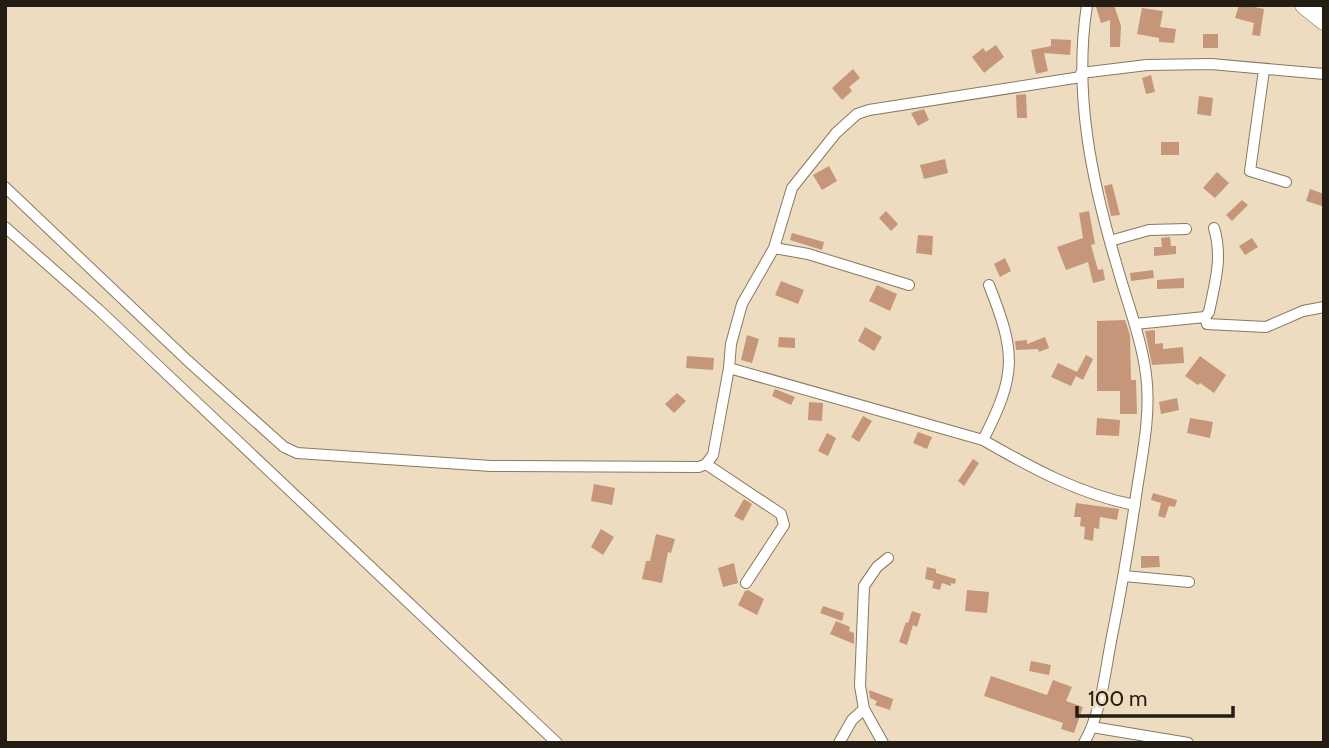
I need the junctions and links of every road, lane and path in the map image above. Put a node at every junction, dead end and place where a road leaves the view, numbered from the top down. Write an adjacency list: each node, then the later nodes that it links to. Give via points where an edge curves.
1 (1087, 5): 5 (street)
2 (1304, 5): 3 (main road)
3 (1324, 21)
4 (1264, 70): 5 (street, via 1211,64 1147,65); 6 (street); 7 (street, via 1250,171)
5 (1081, 75): 12 (street, via 1090,152); 13 (street, via 857,114 792,188)
6 (1324, 75)
7 (1286, 182)
8 (5, 187): 21 (street, via 188,361 284,447 297,453 491,466)
9 (5, 227): 29 (street, via 99,310)
10 (1214, 228): 17 (street, via 1219,269)
11 (1186, 229): 12 (street, via 1149,230)
12 (1110, 241): 18 (street)
13 (774, 248): 14 (street); 19 (street, via 742,304)
14 (909, 285)
15 (989, 285): 20 (street, via 1004,322 1011,362)
16 (1324, 307): 17 (street, via 1266,327 1207,324)
17 (1205, 317): 18 (street)
18 (1135, 324): 22 (street, via 1147,384 1145,446)
19 (729, 368): 20 (street); 21 (street, via 718,438)
20 (983, 440): 22 (street, via 1072,485)
21 (706, 464): 26 (street, via 784,520)
22 (1135, 505): 24 (street)
23 (888, 558): 27 (street, via 864,586 860,685)
24 (1124, 576): 25 (street); 28 (street)
25 (1189, 582)
26 (746, 583)
27 (864, 709): 30 (street); 31 (street)
28 (1092, 727): 32 (street); 33 (street)
29 (557, 743)
30 (839, 743)
31 (883, 743)
32 (1084, 743)
33 (1188, 743)

